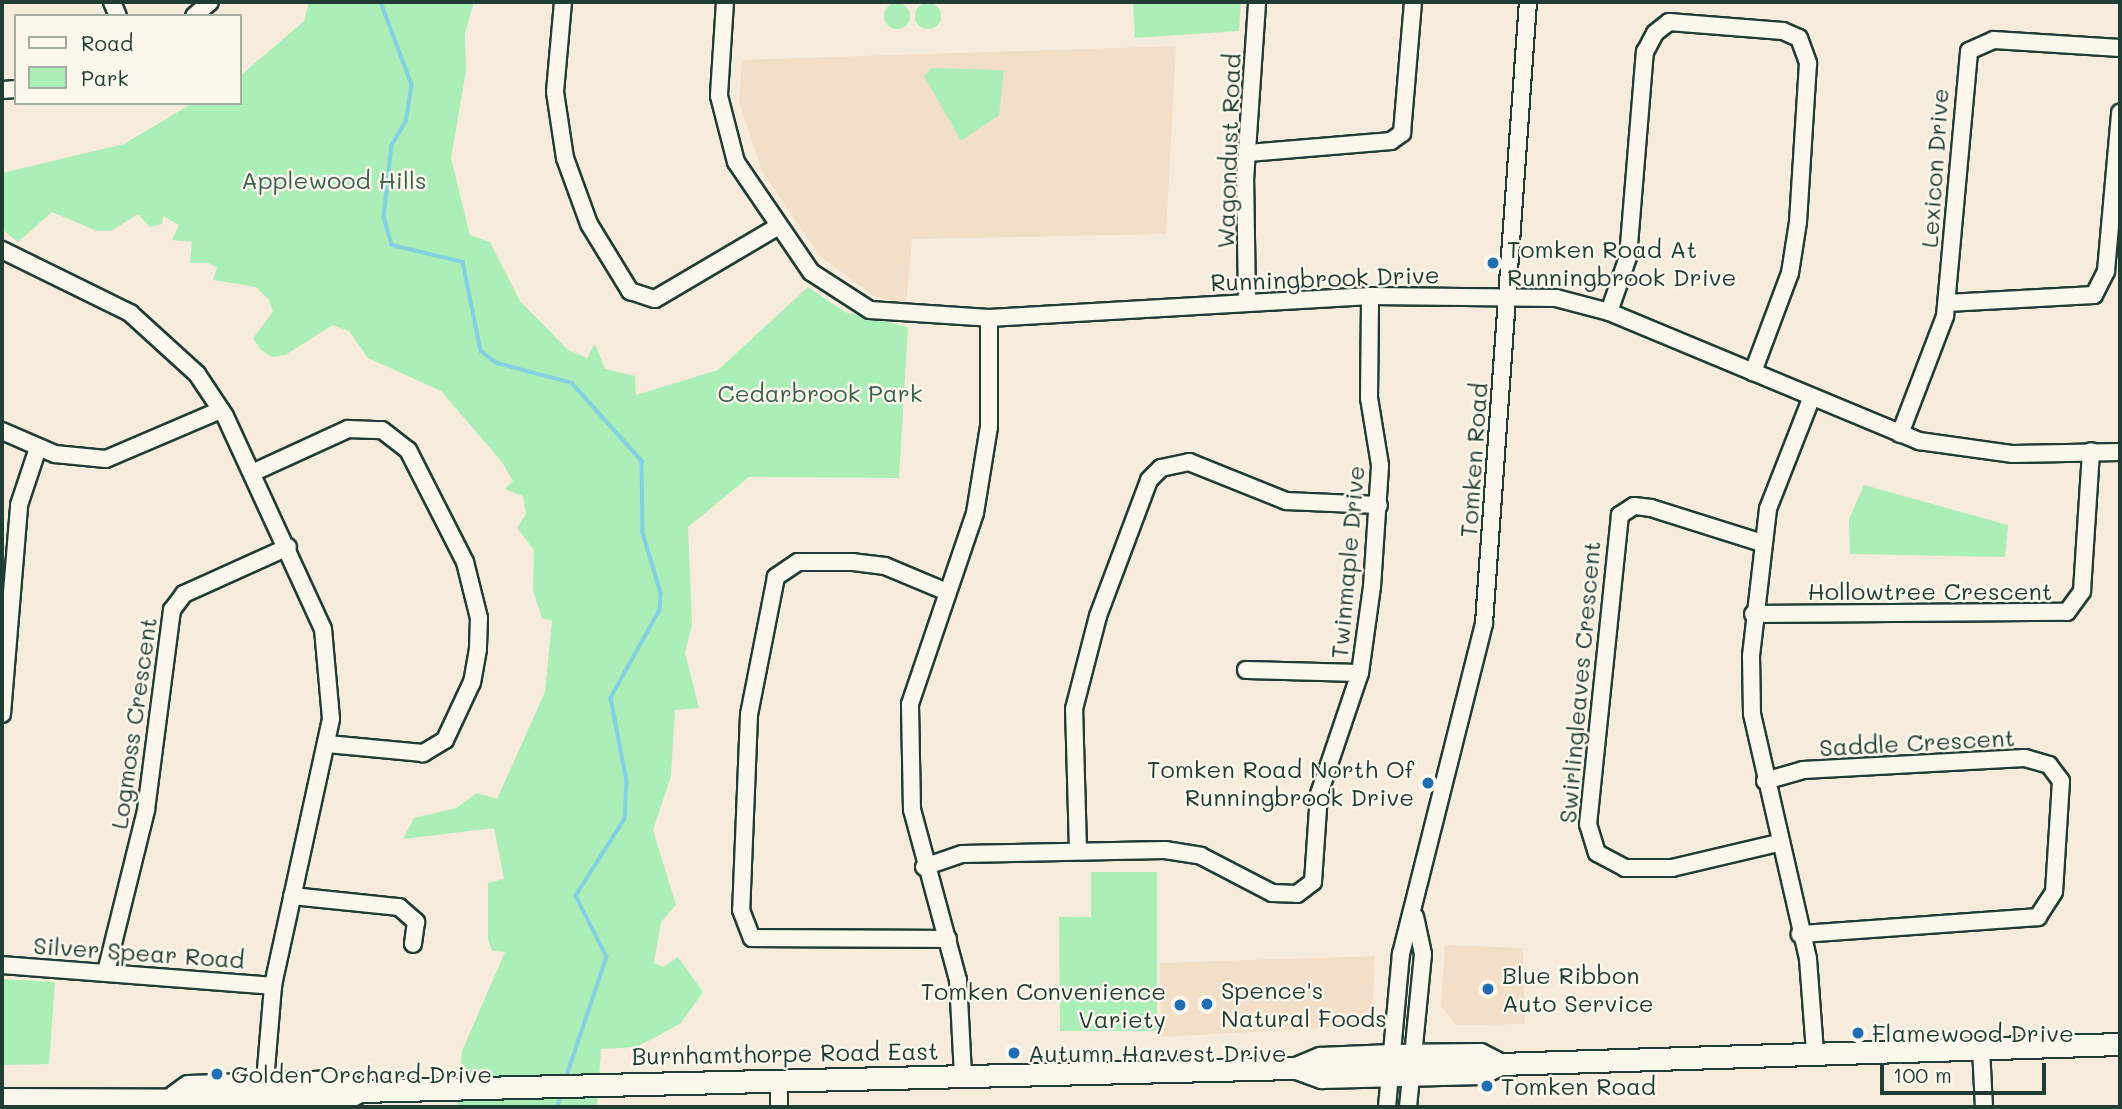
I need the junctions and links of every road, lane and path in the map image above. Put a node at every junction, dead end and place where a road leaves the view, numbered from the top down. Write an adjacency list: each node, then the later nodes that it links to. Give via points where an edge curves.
1 (210, 2): 7 (street)
2 (563, 2): 11 (street, via 555,92 565,158 589,224 630,290 655,299)
3 (725, 2): 11 (street, Runningbrook Drive, via 721,117 736,162)
4 (1257, 2): 10 (street, Wagondust Road)
5 (1413, 2): 10 (street, via 1402,133 1391,141)
6 (1528, 2): 14 (street, Tomken Road)
7 (196, 14)
8 (2120, 48): 16 (street, Lexicon Drive, via 1994,40 1969,51)
9 (2120, 113): 16 (street, via 2106,271 2094,295)
10 (1248, 153): 15 (street, Wagondust Road)
11 (777, 227): 18 (street, Runningbrook Drive, via 824,284 870,310)
12 (2, 250): 21 (street, via 145,323 177,350)
13 (1370, 296): 14 (street, Runningbrook Drive); 15 (street, Runningbrook Drive); 28 (street, Twinmaple Drive, via 1369,398)
14 (1508, 298): 17 (street, Runningbrook Drive, via 1556,298); 42 (street, Tomken Road, via 1484,623)
15 (1247, 301): 18 (street, Runningbrook Drive)
16 (1947, 303): 23 (street, Lexicon Drive, via 1935,355)
17 (1609, 312): 19 (street, Runningbrook Drive); 19 (street, via 1634,225 1645,52 1655,33 1669,22 1783,31 1799,38 1808,56 1798,222 1790,273)
18 (989, 318): 31 (street, via 984,466 965,549)
19 (1753, 372): 20 (street, Runningbrook Drive)
20 (1811, 399): 23 (street, Runningbrook Drive); 29 (street, via 1778,475)
21 (221, 410): 24 (street, via 106,459); 27 (street)
22 (2, 431): 24 (street)
23 (1900, 434): 25 (street, Runningbrook Drive, via 1964,451)
24 (38, 448): 35 (street, via 19,505)
25 (2091, 451): 26 (street, Runningbrook Drive); 32 (street, Hollowtree Crescent, via 2082,591 2067,612)
26 (2120, 452)
27 (253, 473): 30 (street); 36 (street, via 348,429 382,430 408,450 465,562 479,618 478,649 472,682 445,740 415,754)
28 (1379, 505): 34 (street, Twinmaple Drive); 39 (street, via 1286,501 1189,463 1161,468 1149,480 1098,616 1074,709)
29 (1762, 543): 32 (street); 38 (street, Swirlingleaves Crescent, via 1651,508 1634,506 1620,516 1589,833 1597,853 1625,868 1672,868)
30 (288, 547): 36 (street, via 330,660); 47 (street, Logmoss Crescent, via 184,594 172,610 146,810)
31 (947, 592): 40 (street, via 910,704 912,810); 44 (street, via 885,566 853,562 799,562 776,576 749,715 741,910 752,938)
32 (1753, 614): 37 (street, via 1752,713)
33 (1246, 670): 34 (street)
34 (1360, 673): 39 (street, Twinmaple Drive, via 1319,794 1316,876 1302,892 1258,889 1187,851)
35 (2, 714)
36 (327, 744): 41 (street)
37 (1765, 781): 38 (street); 43 (street, Saddle Crescent, via 1803,770 2025,758 2049,765 2061,781 2054,892 2038,917)
38 (1778, 843): 43 (street)
39 (1078, 850): 40 (street, Twinmaple Drive, via 962,854)
40 (924, 867): 44 (street)
41 (292, 896): 45 (street, via 399,907 416,922); 48 (street)
42 (1415, 914): 52 (street, Tomken Road, via 1401,954); 53 (street, Tomken Road, via 1423,954)
43 (1800, 934): 51 (street, via 1813,994)
44 (948, 939): 54 (street, via 961,1003)
45 (413, 944)
46 (2, 965): 47 (street, Silver Spear Road)
47 (106, 972): 48 (street, Silver Spear Road)
48 (273, 986): 56 (street)
49 (2120, 1044): 50 (main road, Burnhamthorpe Road East)
50 (1981, 1048): 51 (main road, Burnhamthorpe Road East); 61 (street)
51 (1815, 1052): 53 (main road, Burnhamthorpe Road East, via 1500,1064 1481,1073)
52 (1390, 1065): 53 (main road, Burnhamthorpe Road East); 54 (main road, Burnhamthorpe Road East, via 1321,1077 1296,1068); 59 (street, Tomken Road)
53 (1412, 1065): 60 (street, Tomken Road)
54 (963, 1075): 55 (main road, Burnhamthorpe Road East)
55 (779, 1079): 56 (main road, Burnhamthorpe Road East, via 359,1091 342,1081); 58 (street)
56 (264, 1098): 57 (main road, Burnhamthorpe Road East, via 188,1086 174,1096)
57 (2, 1100)
58 (779, 1107)
59 (1387, 1107)
60 (1408, 1107)
61 (1984, 1107)

